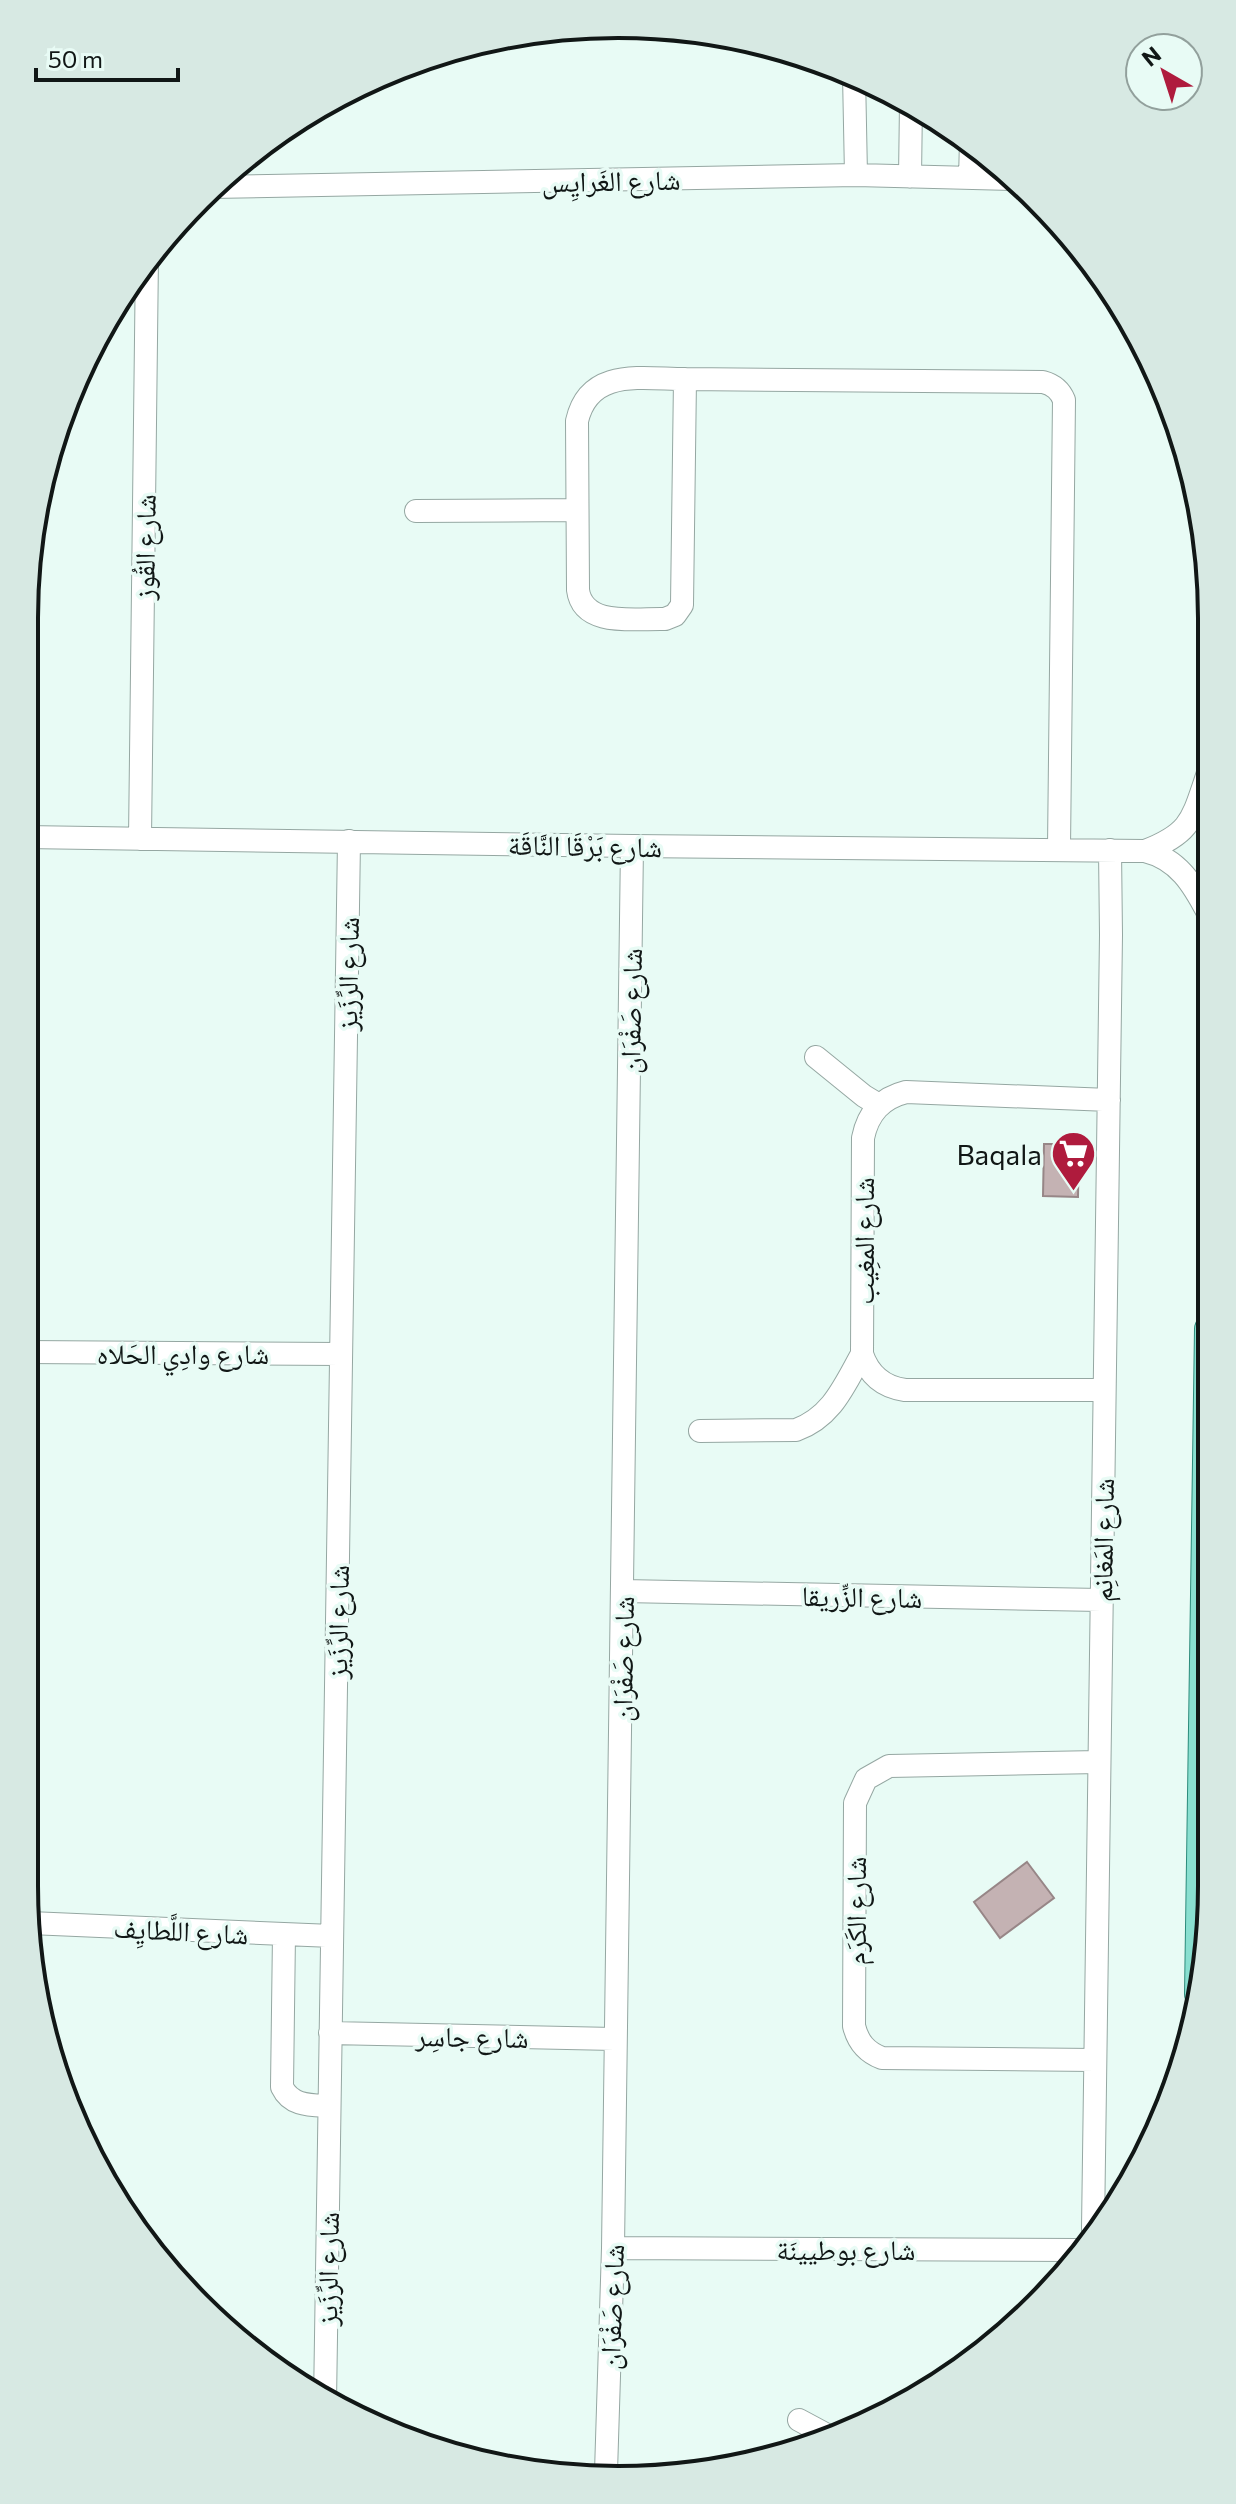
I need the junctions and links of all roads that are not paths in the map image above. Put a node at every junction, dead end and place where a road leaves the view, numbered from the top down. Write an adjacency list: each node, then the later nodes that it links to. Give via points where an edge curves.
1 (854, 89): 4 (street)
2 (911, 118): 5 (street)
3 (971, 158): 6 (street)
4 (856, 175): 5 (street, شارع الغَرايِس); 8 (street, شارع الغَرايِس)
5 (910, 177): 6 (street, شارع الغَرايِس)
6 (970, 178): 7 (street, شارع الغَرايِس)
7 (996, 179)
8 (231, 187)
9 (147, 281): 15 (street, شارع القُوز)
10 (685, 379): 11 (street, via 618,379 590,393 577,421); 11 (street, via 684,598 675,615 602,617 585,608 578,590); 18 (street, via 1043,382 1057,388 1064,400)
11 (577, 510): 12 (street)
12 (416, 511)
13 (1198, 802): 20 (street, via 1187,826)
14 (38, 837): 15 (street, شارع بَرْقَا النَّاقَة)
15 (140, 839): 16 (street, شارع بَرْقَا النَّاقَة)
16 (349, 841): 17 (street, شارع بَرْقَا النَّاقَة); 26 (street, شارع الرِّزَيز)
17 (632, 846): 18 (street, شارع بَرْقَا النَّاقَة); 30 (street, شارع صَفْرَان)
18 (1059, 848): 19 (street, شارع بَرْقَا النَّاقَة)
19 (1110, 850): 20 (street, شارع بَرْقَا النَّاقَة); 23 (street, شارع المَغانِم)
20 (1145, 851): 21 (street, شارع بَرْقَا النَّاقَة, via 1179,868)
21 (1198, 894)
22 (816, 1057): 24 (street)
23 (1109, 1100): 24 (street, via 916,1092); 28 (street, شارع المَغانِم)
24 (879, 1105): 27 (street, شارع المغِيب, via 863,1138)
25 (38, 1352): 26 (street, شارع وادِي الحَلاه)
26 (341, 1354): 35 (street, شارع الرِّزَيز)
27 (862, 1354): 28 (street, via 876,1378 897,1389); 29 (street, via 832,1406 810,1425 796,1430)
28 (1104, 1390): 31 (street, شارع المَغانِم)
29 (700, 1431)
30 (623, 1591): 31 (street, شارع الزِّريقا); 37 (street, شارع صَفْرَان)
31 (1101, 1600): 32 (street, شارع المَغانِم)
32 (1099, 1762): 38 (street, شارع المَغانِم); 38 (street, شارع الكَرَم, via 889,1766 866,1779 855,1803 854,2026 860,2043 882,2058)
33 (39, 1923): 34 (street, شارع اللَّطايِف)
34 (284, 1934): 35 (street, شارع اللَّطايِف); 39 (street, via 282,2087 297,2102)
35 (332, 1936): 36 (street, شارع الرِّزَيز)
36 (330, 2033): 37 (street, شارع جاسِر); 39 (street, شارع الرِّزَيز)
37 (614, 2039): 41 (street, شارع صَفْرَان)
38 (1095, 2060): 40 (street, شارع المَغانِم)
39 (329, 2106): 43 (street, شارع الرِّزَيز)
40 (1093, 2218)
41 (613, 2248): 42 (street, شارع بوطيينَة); 46 (street, شارع صَفْرَان)
42 (1069, 2250)
43 (325, 2386)
44 (799, 2420): 45 (street)
45 (818, 2430)
46 (606, 2466)

